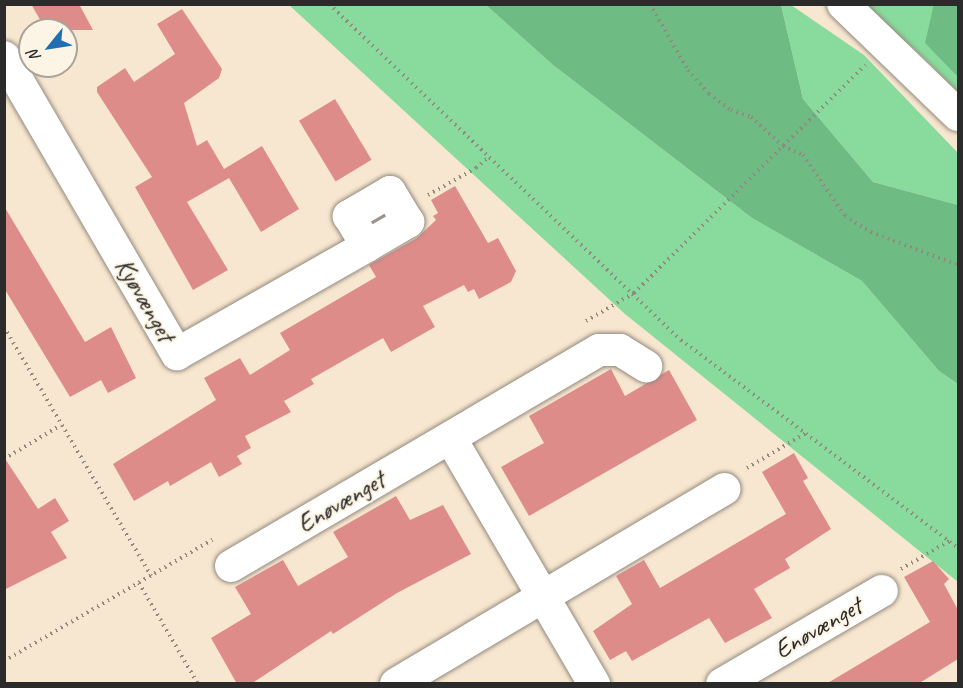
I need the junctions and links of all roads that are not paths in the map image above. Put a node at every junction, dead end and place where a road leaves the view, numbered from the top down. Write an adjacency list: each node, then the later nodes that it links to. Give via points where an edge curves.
1 (843, 4): 3 (street)
2 (4, 57): 4 (street, Kyøvænget, via 177,354)
3 (958, 115)
4 (367, 246)
5 (646, 366): 6 (street, Enøvænget, via 620,351 599,350)
6 (451, 439): 8 (street, Enøvænget); 10 (street)
7 (725, 489): 10 (street)
8 (231, 566)
9 (882, 591): 13 (street, Enøvænget)
10 (542, 596): 11 (street); 12 (street)
11 (396, 684)
12 (594, 684)
13 (722, 684)

